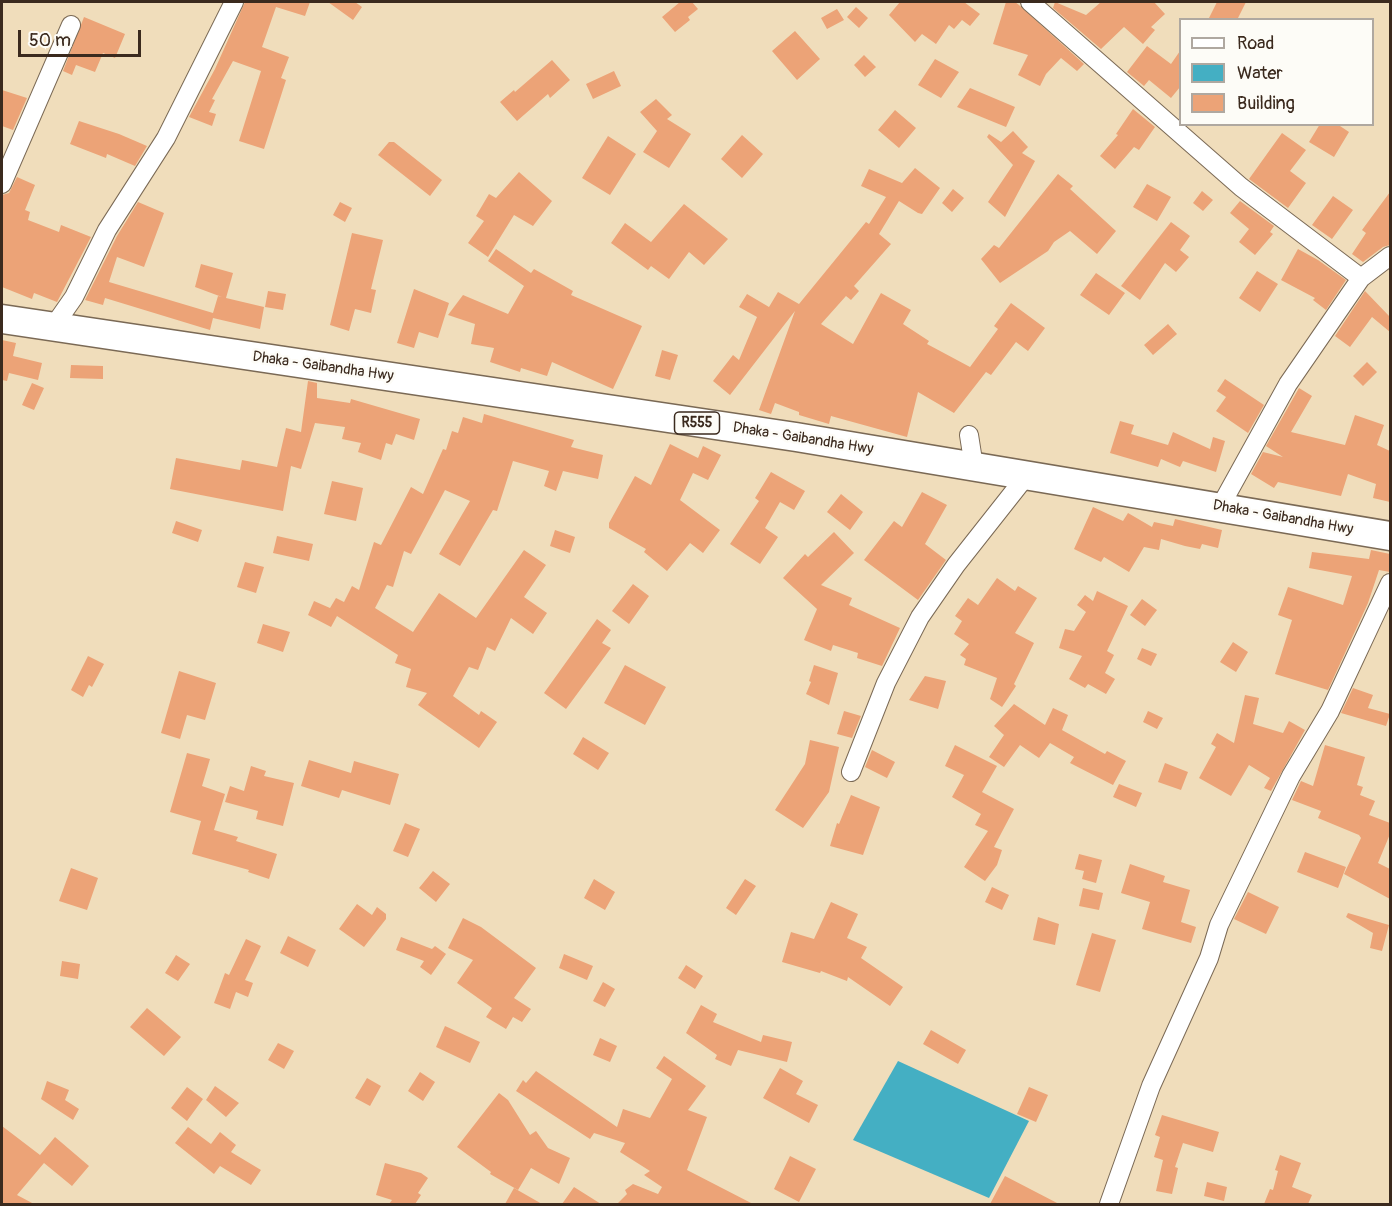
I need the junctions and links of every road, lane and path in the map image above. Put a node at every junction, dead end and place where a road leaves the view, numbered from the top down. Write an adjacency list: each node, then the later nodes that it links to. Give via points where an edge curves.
1 (234, 2): 8 (street, via 165,138 106,230 74,297)
2 (1030, 2): 6 (street, via 1241,187)
3 (70, 25): 4 (street)
4 (2, 184)
5 (1390, 256): 6 (street)
6 (1361, 278): 12 (street, via 1288,384)
7 (2, 319): 8 (main road, Dhaka - Gaibandha Hwy / R555)
8 (53, 327): 10 (main road, Dhaka - Gaibandha Hwy / R555)
9 (969, 435): 10 (street)
10 (974, 467): 11 (main road, Dhaka - Gaibandha Hwy / R555)
11 (1027, 475): 12 (main road, Dhaka - Gaibandha Hwy / R555); 15 (street, via 920,617 886,683)
12 (1220, 507): 13 (main road, Dhaka - Gaibandha Hwy / R555)
13 (1390, 536)
14 (1390, 583): 16 (street, via 1330,711 1291,776 1219,926 1209,958 1151,1086)
15 (851, 772)
16 (1109, 1204)

